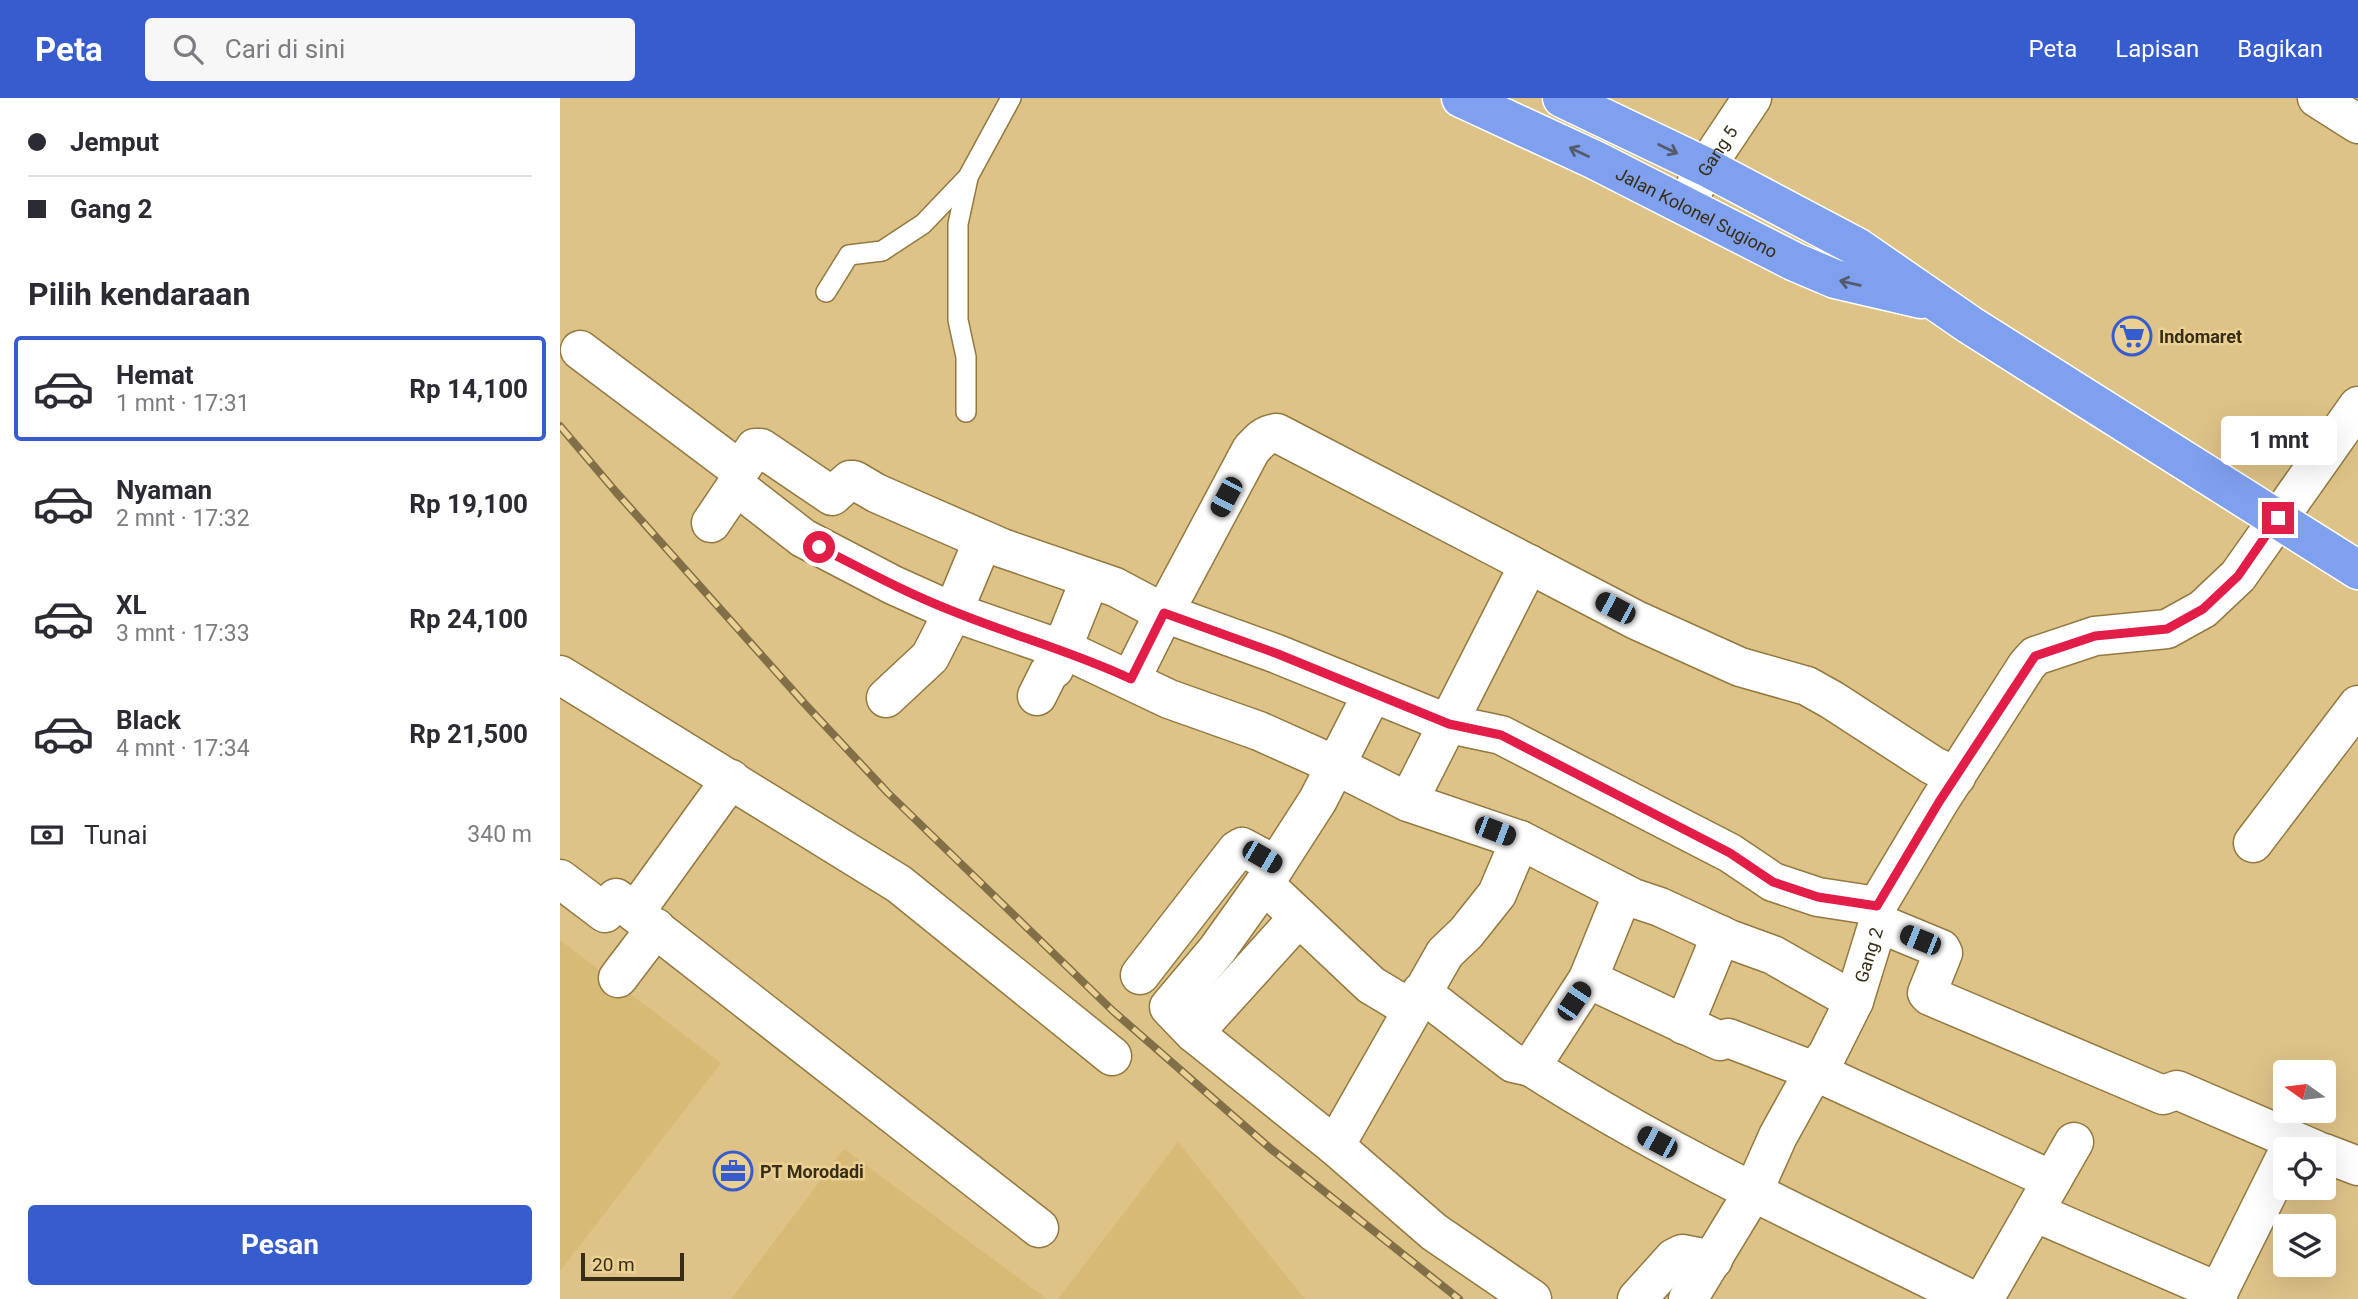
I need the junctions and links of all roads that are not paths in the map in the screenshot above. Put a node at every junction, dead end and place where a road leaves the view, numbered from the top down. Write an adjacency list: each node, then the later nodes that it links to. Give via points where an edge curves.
1 (1011, 98): 8 (lane)
2 (1461, 98): 9 (highway, Jalan Kolonel Sugiono, one-way to 2)
3 (1562, 98): 7 (highway, Jalan Kolonel Sugiono, one-way to 7)
4 (1752, 98): 7 (street, Gang 5)
5 (2318, 98): 6 (street)
6 (2358, 124)
7 (1706, 167): 9 (street, Gang 5); 11 (highway, Jalan Kolonel Sugiono, via 1857,247)
8 (968, 177): 10 (lane, via 923,224 882,251 849,255); 14 (lane, via 958,224 958,320 966,357)
9 (1685, 205): 11 (highway, Jalan Kolonel Sugiono, one-way to 9, via 1835,279)
10 (825, 292)
11 (1940, 304): 15 (highway, Jalan Kolonel Sugiono)
12 (580, 350): 17 (street, via 737,468 761,447 832,496 854,480)
13 (2358, 406): 15 (street, Gang 2)
14 (966, 412)
15 (2278, 518): 19 (highway, Jalan Kolonel Sugiono); 32 (street, Gang 2, via 2238,576 2203,609 2167,629 2095,636 2035,656)
16 (711, 523): 21 (street, via 736,486 803,538)
17 (983, 540): 20 (street); 21 (street)
18 (1529, 564): 22 (street, via 1273,433 1251,450); 30 (street); 32 (street, via 1740,667 1807,686)
19 (2358, 570)
20 (1090, 579): 22 (street); 23 (street)
21 (953, 612): 23 (street); 28 (street, via 930,657)
22 (1164, 613): 25 (street); 26 (street)
23 (1062, 649): 25 (street); 27 (street)
24 (560, 675): 33 (street)
25 (1131, 679): 31 (street, via 1169,699 1259,731)
26 (1372, 694): 30 (street); 31 (street)
27 (1037, 696)
28 (886, 698)
29 (2358, 705): 36 (street)
30 (1449, 724): 34 (street); 40 (street, via 1501,735 1730,853 1773,882)
31 (1335, 765): 34 (street); 37 (street)
32 (1956, 777): 40 (street, Gang 2)
33 (731, 779): 42 (street); 51 (street, via 899,884)
34 (1408, 802): 35 (street)
35 (1520, 840): 39 (street); 47 (street, via 1497,894 1445,953)
36 (2253, 843)
37 (1270, 875): 41 (street); 44 (street, via 1247,849 1237,850); 50 (street, via 1169,1007)
38 (560, 879): 42 (street, via 605,913 616,898)
39 (1623, 893): 43 (street); 46 (street)
40 (1878, 915): 48 (street, Gang 2); 54 (street, via 1941,949 1927,993 1930,996 2163,1095 2177,1090)
41 (1299, 917): 47 (street, via 1371,985); 50 (street)
42 (646, 920): 45 (street); 62 (street)
43 (1721, 935): 48 (street, via 1773,956); 49 (street)
44 (1140, 975)
45 (618, 978)
46 (1588, 979): 49 (street); 52 (street)
47 (1416, 1000): 52 (street, via 1513,1063); 56 (street)
48 (1854, 1001): 53 (street, Gang 2, via 1827,1055)
49 (1684, 1025): 53 (street)
50 (1194, 1034): 56 (street)
51 (1112, 1056)
52 (1531, 1068): 59 (street, via 1590,1105)
53 (1814, 1070): 59 (street, Gang 2); 60 (street)
54 (2274, 1137)
55 (2074, 1142): 60 (street)
56 (1335, 1146): 65 (street, via 1434,1232)
57 (2336, 1160): 58 (street)
58 (2358, 1166)
59 (1753, 1192): 63 (street, Gang 2); 68 (street)
60 (2043, 1196): 64 (street); 69 (street)
61 (2273, 1198): 64 (street)
62 (1039, 1228)
63 (1713, 1260): 66 (street, via 1682,1254 1674,1258); 67 (street, Gang 2)
64 (2217, 1295)
65 (1532, 1299)
66 (1637, 1299)
67 (1688, 1299)
68 (1970, 1299)
69 (1984, 1299)

